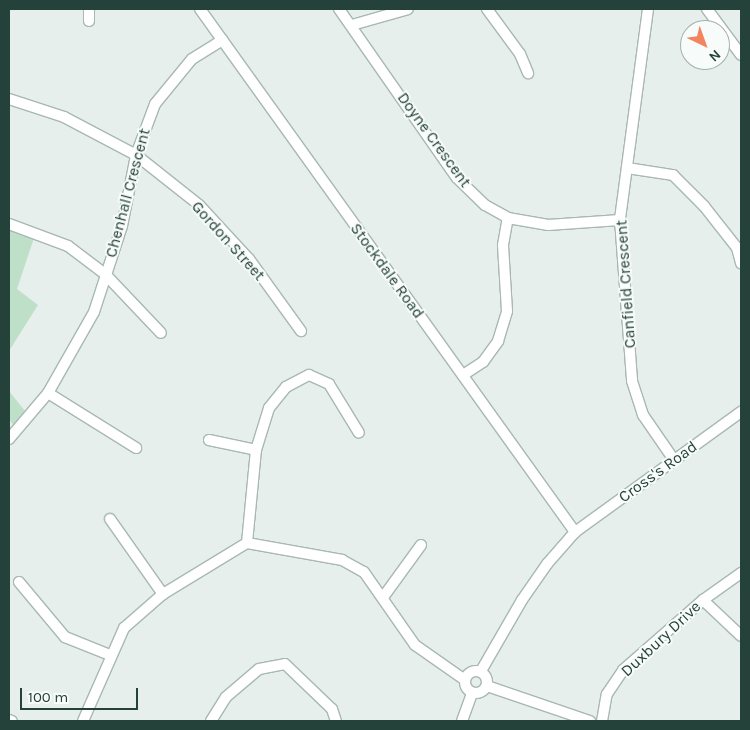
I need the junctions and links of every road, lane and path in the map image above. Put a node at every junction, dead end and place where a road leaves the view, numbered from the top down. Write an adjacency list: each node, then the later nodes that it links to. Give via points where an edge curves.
1 (89, 9): 8 (street)
2 (200, 9): 10 (street, Stockdale Road)
3 (339, 9): 9 (street, Doyne Crescent)
4 (408, 9): 9 (street)
5 (487, 9): 12 (street, via 520,54)
6 (648, 9): 15 (street, Canfield Crescent)
7 (707, 9): 11 (street)
8 (89, 21)
9 (352, 25): 16 (street, Doyne Crescent, via 457,178 485,205)
10 (222, 40): 14 (street, Chenhall Crescent, via 192,59 172,80 155,104); 23 (street, Stockdale Road)
11 (741, 55)
12 (528, 73)
13 (9, 99): 14 (street, Gordon Street, via 64,117)
14 (136, 155): 20 (street, Chenhall Crescent, via 122,226); 21 (street, Gordon Street, via 206,212 249,258)
15 (627, 168): 17 (street, Canfield Crescent); 19 (street, via 673,175 731,241)
16 (508, 218): 17 (street, Doyne Crescent, via 548,225); 23 (street, via 503,245 507,311 498,341 483,362)
17 (620, 220): 31 (street, Canfield Crescent, via 632,382 643,415)
18 (9, 224): 20 (street, via 68,246)
19 (741, 263)
20 (105, 274): 22 (street); 24 (street, Chenhall Crescent, via 94,312)
21 (301, 330)
22 (161, 333)
23 (463, 375): 33 (street, Stockdale Road)
24 (48, 393): 27 (street, Chenhall Crescent); 29 (street)
25 (741, 412): 31 (street, Cross's Road)
26 (359, 433): 30 (street, via 330,384 309,375 286,387 269,408)
27 (9, 439)
28 (208, 440): 30 (street)
29 (136, 448)
30 (256, 450): 34 (street)
31 (674, 460): 33 (street, Cross's Road)
32 (110, 519): 38 (street)
33 (575, 532): 43 (street, Cross's Road, via 522,600)
34 (247, 543): 38 (street); 39 (street, via 342,560 364,572)
35 (421, 545): 39 (street)
36 (741, 573): 40 (street, Duxbury Drive)
37 (19, 582): 42 (street, via 65,637)
38 (163, 594): 42 (street, via 124,628)
39 (384, 596): 44 (street, via 415,644)
40 (703, 600): 41 (street); 54 (street, Duxbury Drive, via 623,670 607,694)
41 (741, 636)
42 (110, 655): 49 (street)
43 (481, 671): 44 (street, via 470,672); 45 (street, via 487,678)
44 (464, 680): 46 (street)
45 (487, 686): 46 (street, via 481,693); 53 (street)
46 (472, 693): 52 (street)
47 (9, 720): 48 (street)
48 (12, 721)
49 (83, 721)
50 (211, 721): 51 (street, via 226,697 260,669 285,664 332,709)
51 (336, 721)
52 (462, 721)
53 (590, 721)
54 (602, 721)

